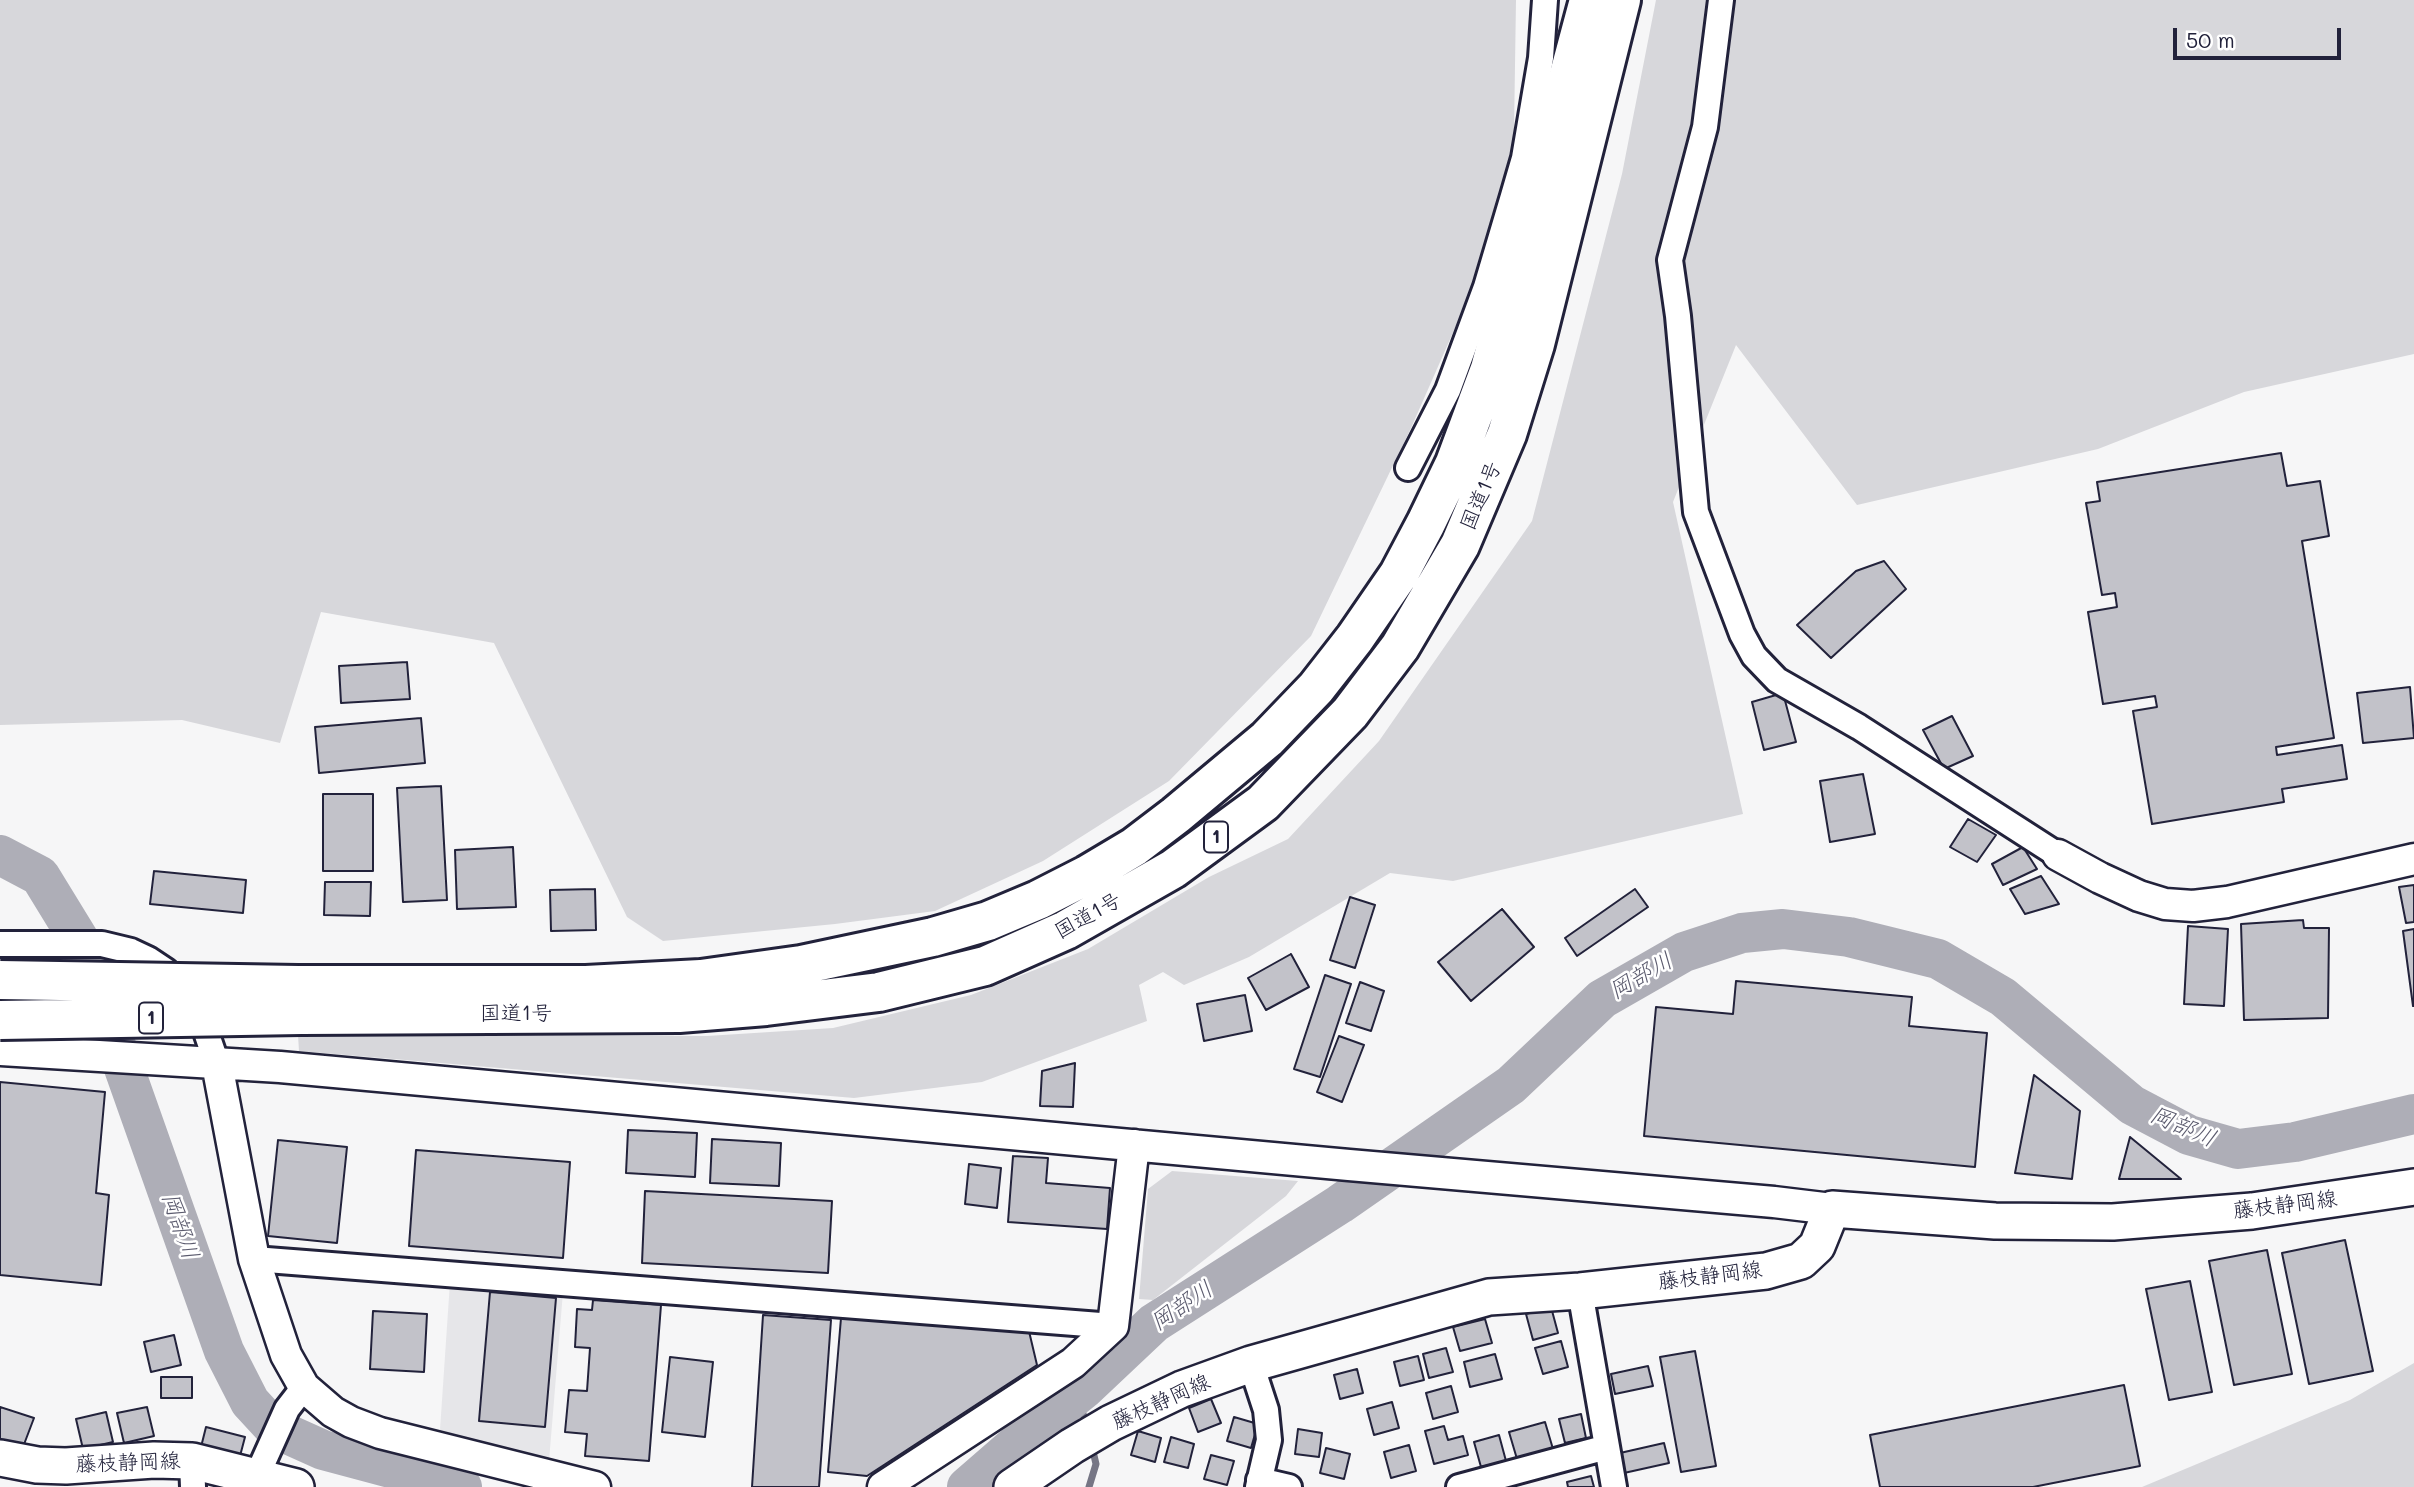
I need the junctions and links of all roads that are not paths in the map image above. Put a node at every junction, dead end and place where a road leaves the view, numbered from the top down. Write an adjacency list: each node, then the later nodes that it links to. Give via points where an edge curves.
1 (1545, 0): 5 (street, via 1541,58 1520,170 1486,287 1448,390)
2 (1589, 0): 10 (highway, 国道1号 / 1, via 1490,369 1455,463 1426,523 1399,574 1316,688 1267,739 1176,815 1134,847 1038,900 988,921 897,945 701,979)
3 (1621, 0): 10 (highway, 国道1号 / 1, via 1535,344 1507,434 1460,544 1400,647 1350,713 1263,803 1172,869 1066,930 985,966 879,992 679,1013)
4 (1721, 0): 6 (street, via 1705,127 1670,260 1696,512 1742,634 1754,656 1777,680)
5 (1408, 468)
6 (2058, 855): 7 (street, via 2139,896 2193,906)
7 (2414, 859)
8 (0, 944): 13 (street, via 102,944 131,951 166,971 204,1026)
9 (0, 980): 10 (highway, 国道1号 / 1, bridge)
10 (300, 1000): 11 (highway, 国道1号 / 1, bridge)
11 (0, 1020)
12 (0, 1050): 13 (street)
13 (217, 1064): 14 (street); 17 (street)
14 (1134, 1144): 16 (street); 19 (street)
15 (2414, 1187): 16 (main road, 藤枝静岡線, via 2252,1211 2113,1222 1995,1221)
16 (1832, 1209): 18 (main road, 藤枝静岡線, via 1817,1246 1801,1261 1766,1270)
17 (254, 1259): 19 (street); 21 (street, via 286,1355)
18 (1580, 1291): 20 (main road, 藤枝静岡線, via 1489,1297); 22 (street)
19 (1113, 1326): 29 (street, via 1073,1363)
20 (1251, 1364): 26 (street, via 1266,1410 1269,1440); 30 (main road, 藤枝静岡線, via 1182,1389 1111,1423)
21 (295, 1398): 24 (street); 28 (street, via 380,1433)
22 (1607, 1447): 32 (street); 33 (street)
23 (0, 1458): 25 (main road, 藤枝静岡線, via 66,1466 154,1460)
24 (261, 1467): 25 (main road, 藤枝静岡線); 27 (main road, 藤枝静岡線)
25 (192, 1474)
26 (1258, 1484): 31 (street)
27 (296, 1487)
28 (595, 1487)
29 (883, 1487)
30 (1012, 1487)
31 (1289, 1487)
32 (1458, 1487)
33 (1614, 1487)

